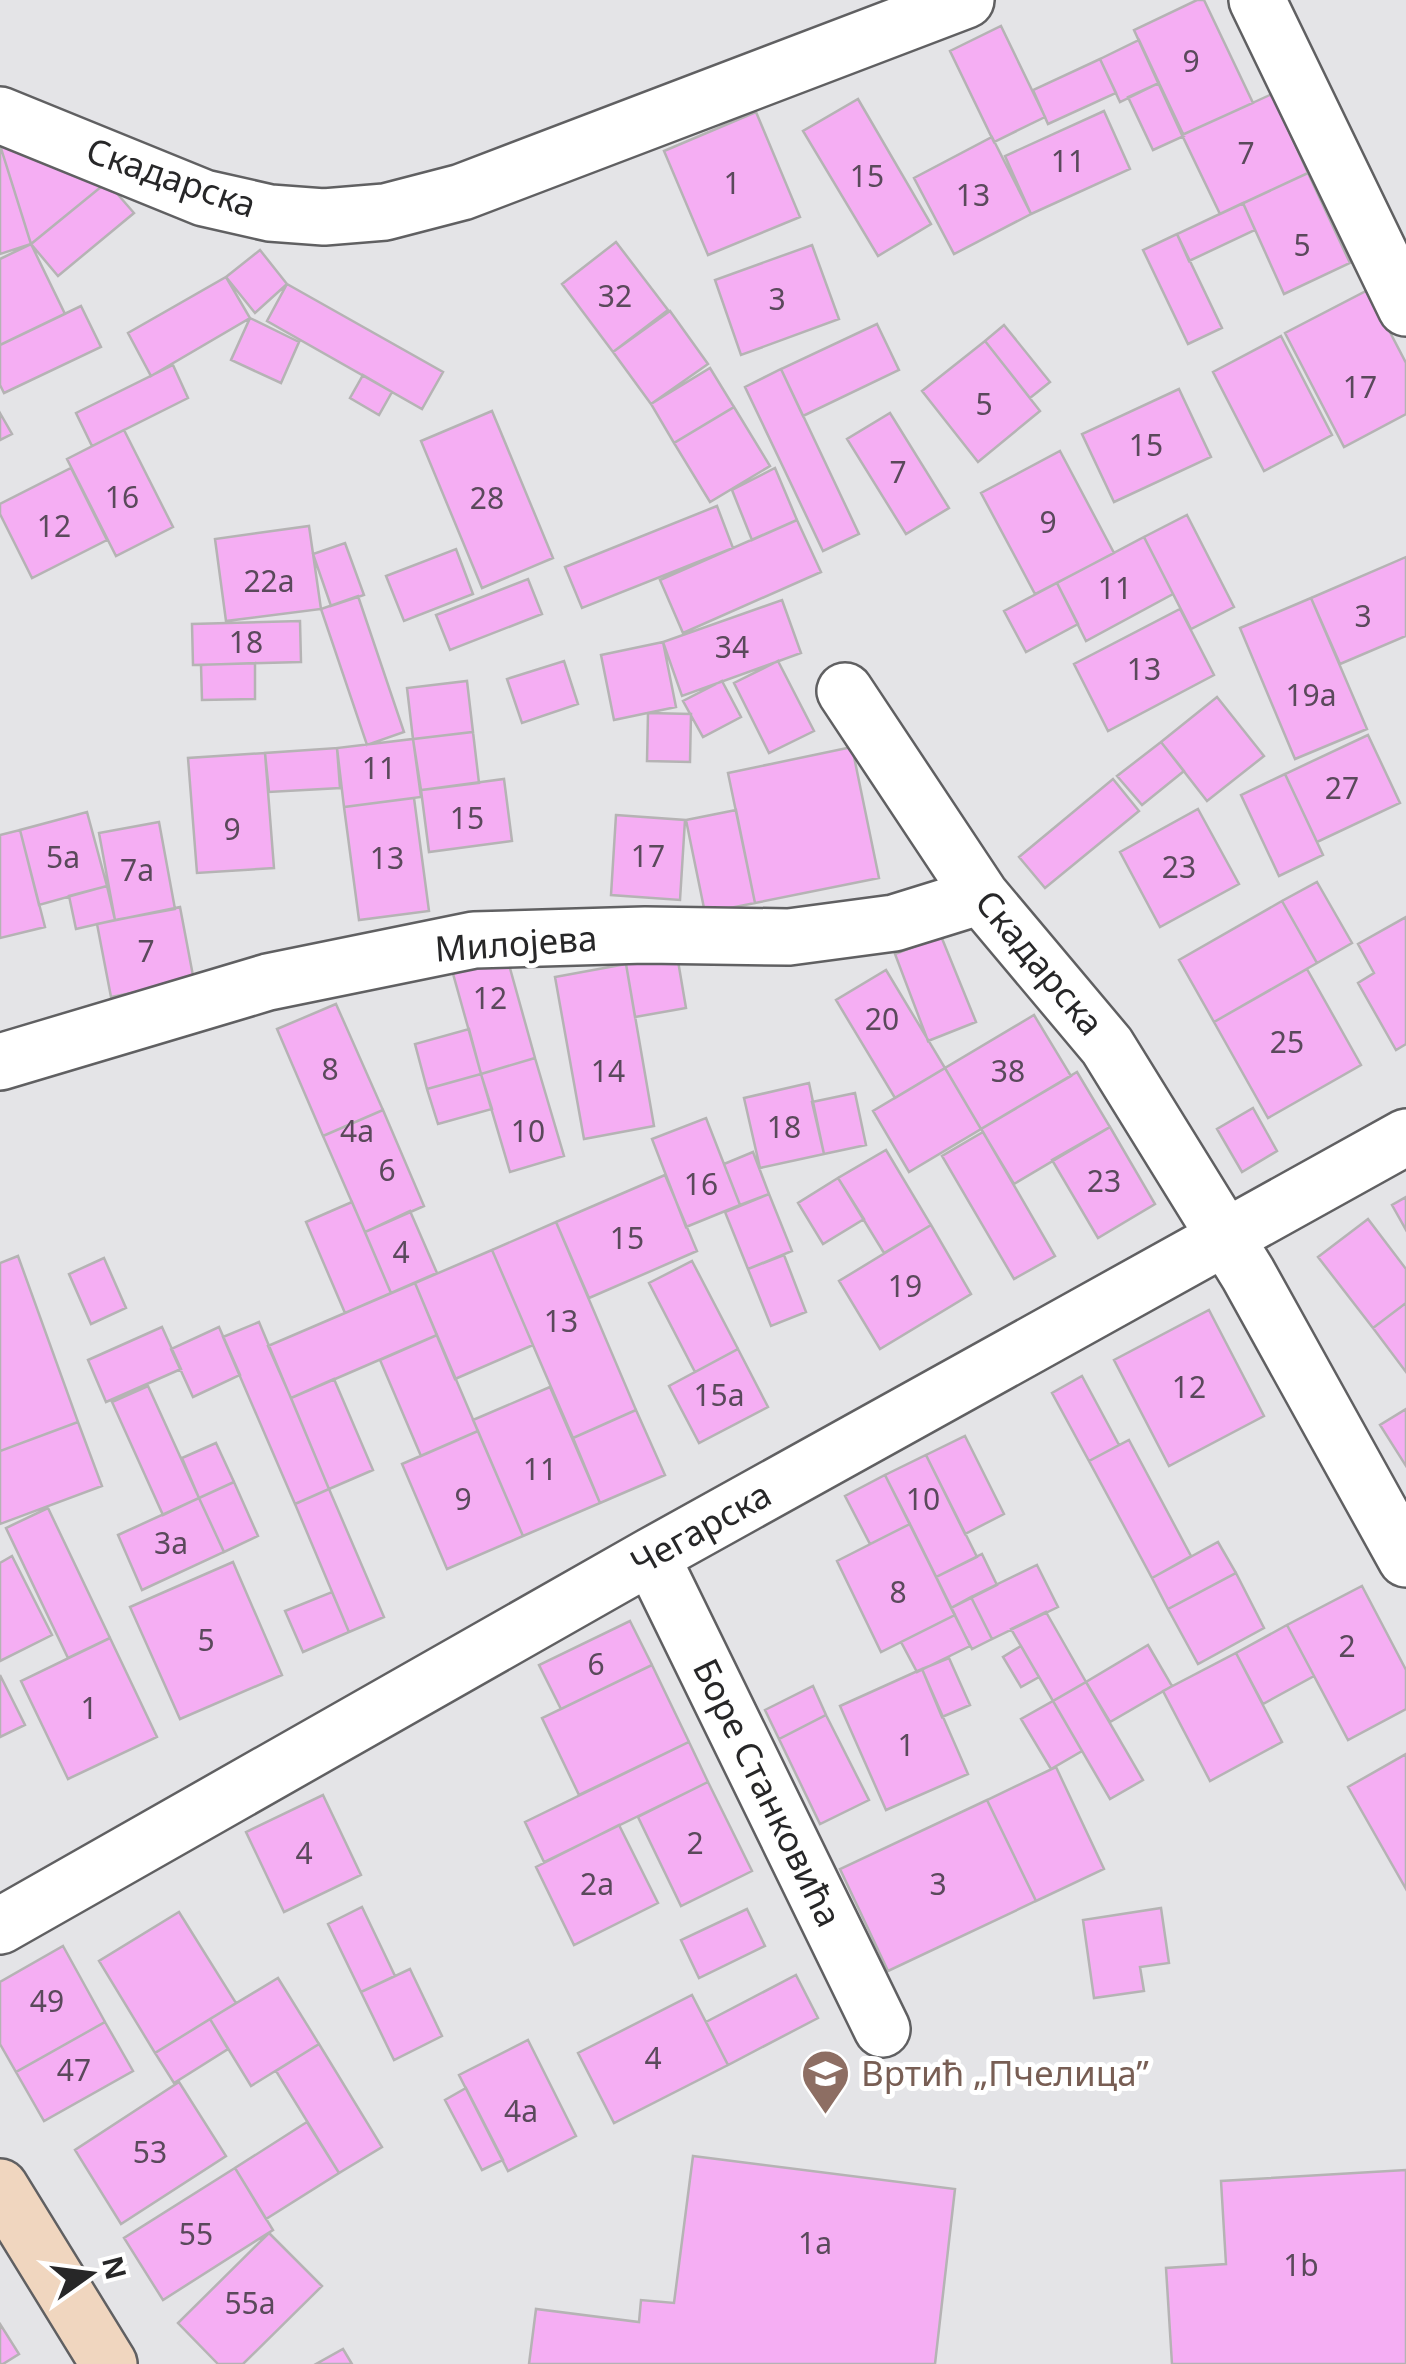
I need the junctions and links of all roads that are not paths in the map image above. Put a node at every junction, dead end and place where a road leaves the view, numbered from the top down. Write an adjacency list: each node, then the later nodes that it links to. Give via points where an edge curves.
1 (966, 0): 3 (street, Скадарска, via 462,192 385,212 270,213 204,198)
2 (1256, 0): 4 (street)
3 (0, 114)
4 (1406, 308)
5 (845, 690): 6 (street, Скадарска)
6 (981, 896): 7 (street, Милојева, via 894,923 789,937 474,940 268,982); 9 (street, Скадарска, via 1108,1046)
7 (0, 1062)
8 (1406, 1137): 9 (street, Чегарска)
9 (1226, 1238): 10 (street, Чегарска); 11 (street, Скадарска)
10 (651, 1556): 12 (street, Чегарска); 13 (street, Боре Станковића)
11 (1406, 1559)
12 (0, 1926)
13 (882, 2029)
14 (0, 2187): 15 (main road)
15 (109, 2364)

